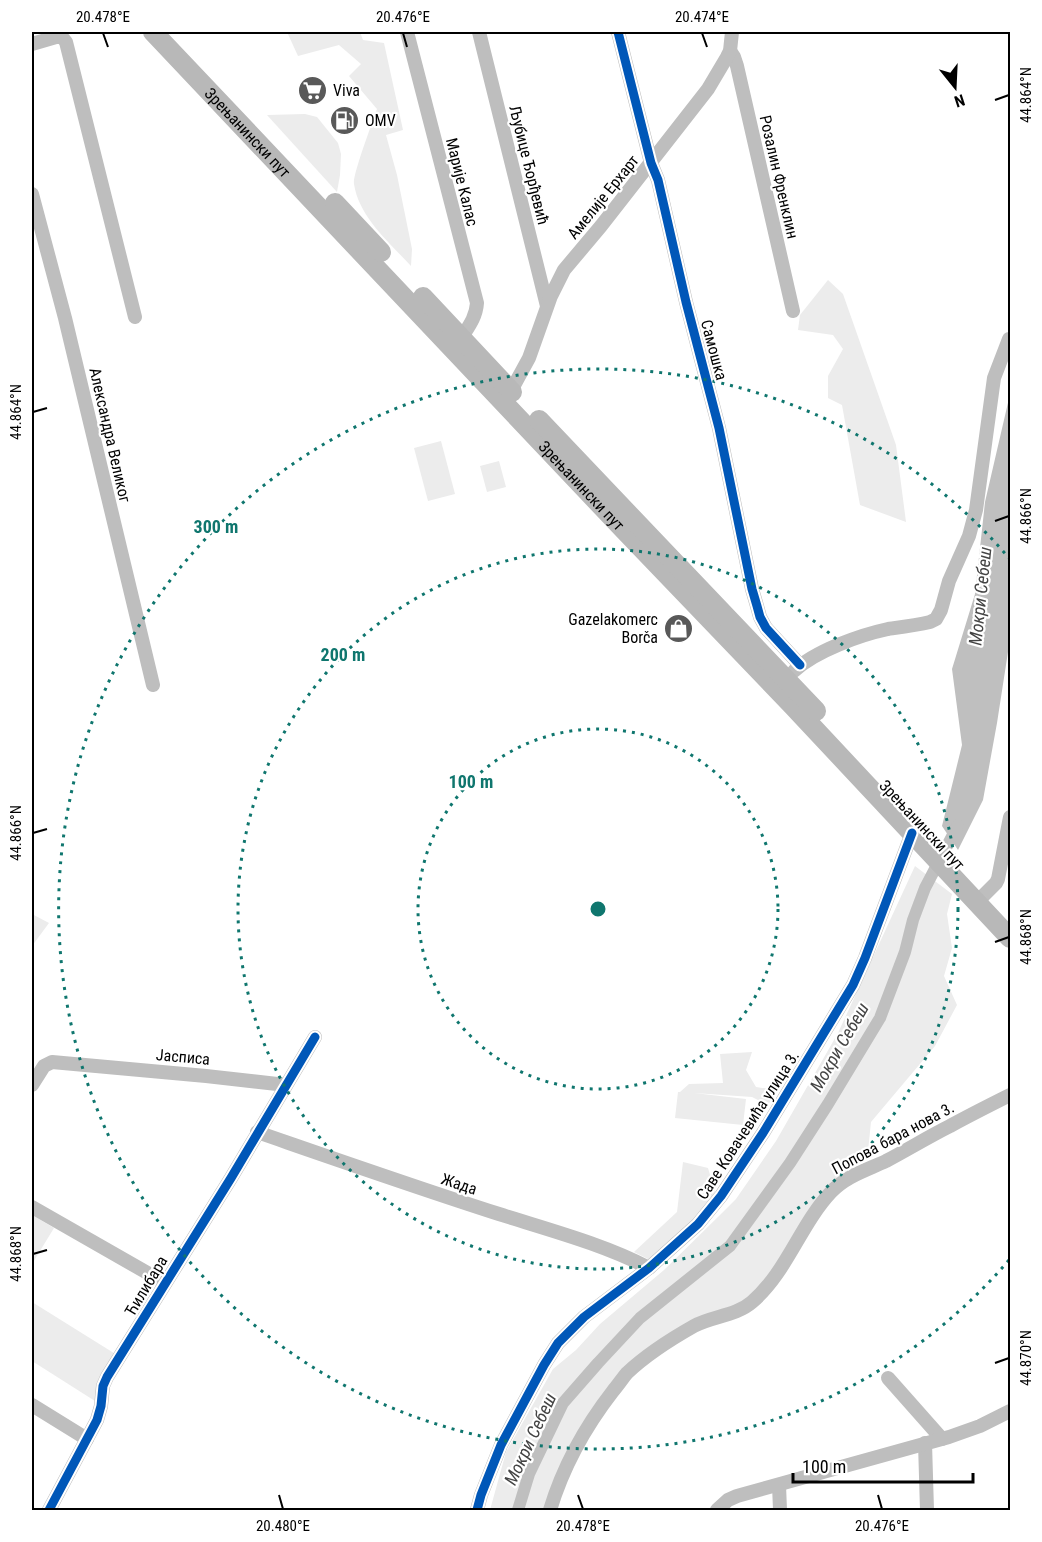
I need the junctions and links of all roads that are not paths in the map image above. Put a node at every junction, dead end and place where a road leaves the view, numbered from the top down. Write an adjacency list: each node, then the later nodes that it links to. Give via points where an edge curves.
1 (153, 32): 20 (main road, Зрењанински пут)
2 (172, 32): 14 (main road, Зрењанински пут)
3 (407, 32): 14 (street, Марије Калас, via 477,303 476,313)
4 (480, 32): 11 (street, Љубице Ђорђевић)
5 (618, 32): 9 (street, Самошка)
6 (732, 32): 8 (street, Амелије Ерхарт)
7 (32, 44): 13 (street, via 56,37 66,42)
8 (730, 51): 9 (street, Амелије Ерхарт, via 708,88); 12 (street, Розалин Френклин, via 737,66)
9 (651, 163): 11 (street, Амелије Ерхарт, via 564,270); 17 (street, Самошка, via 719,428 752,590 760,617)
10 (32, 194): 18 (street, Александра Великог)
11 (547, 306): 16 (street, Амелије Ерхарт, via 529,358)
12 (793, 311)
13 (135, 317)
14 (462, 337): 16 (main road, Зрењанински пут)
15 (1009, 339): 17 (street, via 994,378 976,510 936,619 869,634 825,651)
16 (511, 391): 17 (main road, Зрењанински пут)
17 (792, 672): 21 (main road, Зрењанински пут)
18 (153, 685)
19 (1011, 817): 22 (street, via 998,879)
20 (912, 833): 21 (main road, Зрењанински пут); 31 (street, Саве Ковачевића улица 3., via 853,985 786,1097 709,1212)
21 (933, 846): 22 (main road, Зрењанински пут)
22 (982, 898): 23 (main road, Зрењанински пут); 24 (main road, Зрењанински пут)
23 (1011, 918)
24 (1011, 938)
25 (315, 1036): 27 (street)
26 (32, 1085): 27 (street, Јасписа, via 46,1064 55,1062)
27 (286, 1085): 29 (street, Ћилибара)
28 (1011, 1095): 42 (street, Попова бара нова 3., via 840,1183 821,1203 783,1264 752,1302 697,1324 627,1374 585,1430 568,1461)
29 (257, 1132): 31 (street, Жада, via 572,1238); 32 (street, Ћилибара)
30 (32, 1207): 32 (street)
31 (649, 1268): 41 (street, Саве Ковачевића улица 3., via 584,1317 558,1343 501,1445)
32 (165, 1284): 36 (street, Ћилибара, via 104,1383 102,1406)
33 (888, 1378): 37 (street)
34 (32, 1406): 36 (street)
35 (1011, 1411): 37 (street)
36 (87, 1439): 40 (street, Ћилибара)
37 (942, 1439): 38 (street)
38 (925, 1443): 39 (street); 45 (street)
39 (779, 1485): 43 (street, via 728,1500); 44 (street)
40 (50, 1510)
41 (477, 1510)
42 (550, 1510)
43 (717, 1510)
44 (780, 1510)
45 (927, 1510)

